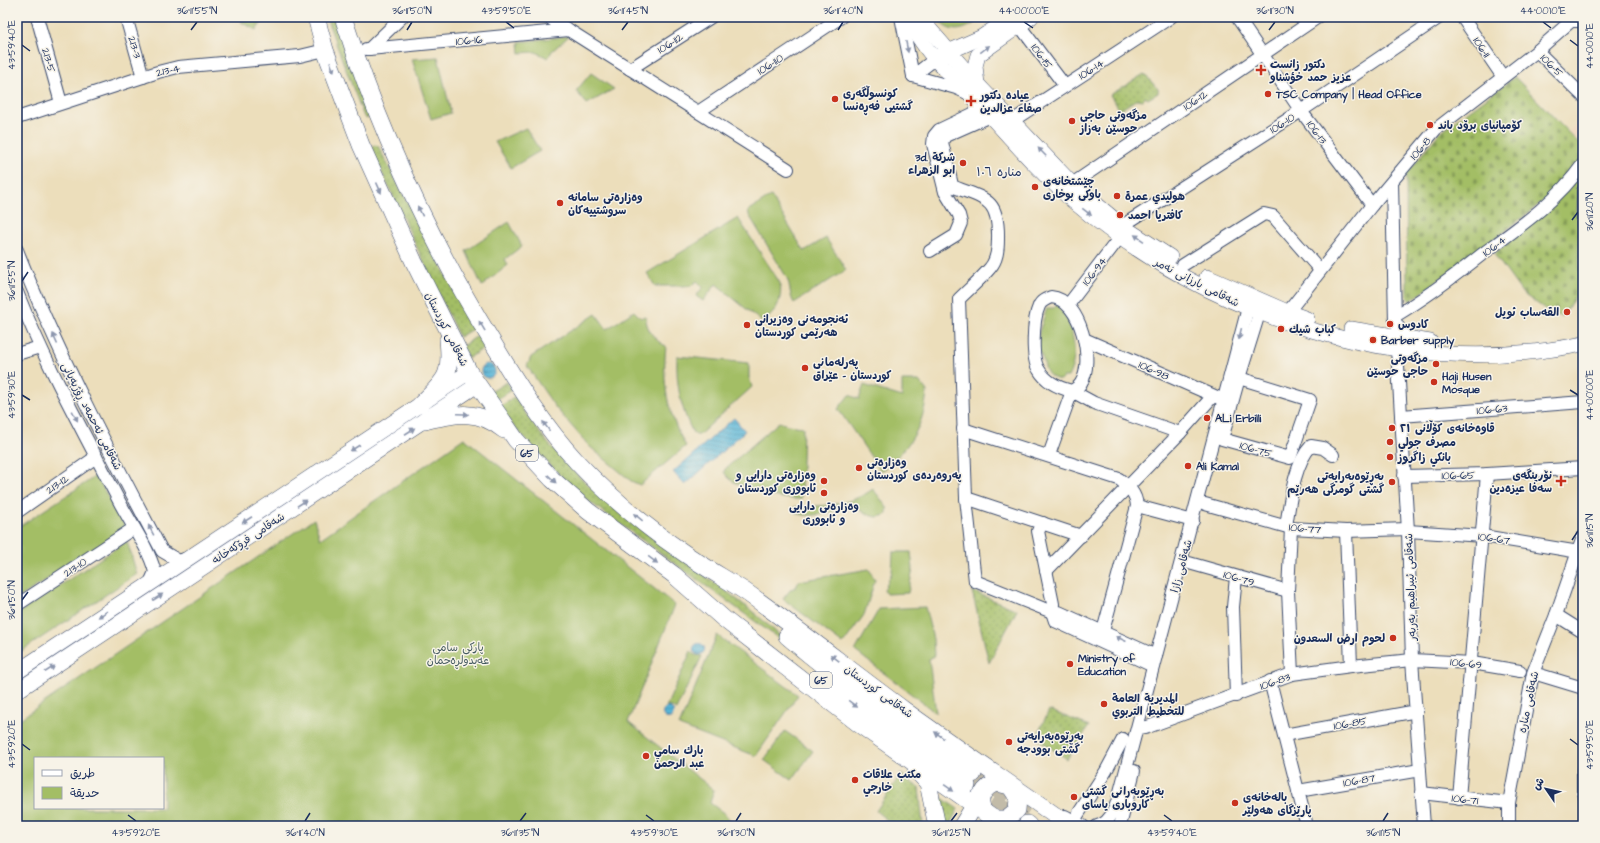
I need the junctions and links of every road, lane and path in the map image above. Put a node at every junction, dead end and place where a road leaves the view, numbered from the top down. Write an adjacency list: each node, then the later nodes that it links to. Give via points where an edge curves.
1 (36, 17): 34 (street, 213-5)
2 (126, 17): 29 (street, 213-3)
3 (316, 17): 23 (highway, شەقامی کوردستان / 65)
4 (343, 17): 22 (highway, شەقامی کوردستان / 65)
5 (402, 17): 22 (street)
6 (711, 17): 27 (street, 106-112)
7 (841, 17): 37 (street, 106-110)
8 (901, 17): 28 (street, one-way to 28)
9 (905, 17): 25 (main road, شەقامی بارزانی نەمر)
10 (1171, 17): 31 (street, 106-14)
11 (1237, 17): 26 (street, 106-13)
12 (1318, 17): 26 (street, 106-12)
13 (1440, 17): 36 (street, 106-10)
14 (1462, 17): 30 (street, 106-11)
15 (554, 18): 20 (street)
16 (1019, 20): 19 (main road); 31 (street, 106-15); 32 (main road, one-way to 16, via 978,55)
17 (922, 21): 21 (main road, via 941,36 960,42); 25 (main road, شەقامی بارزانی نەمر)
18 (1583, 21): 24 (street, 106-8, via 1572,21)
19 (997, 22): 21 (main road)
20 (569, 30): 22 (street, 106-16); 27 (street)
21 (982, 37): 25 (main road)
22 (362, 49): 35 (highway, شەقامی کوردستان / 65)
23 (325, 50): 29 (street, 213-4, via 300,56 178,67); 40 (highway, شەقامی کوردستان / 65, one-way to 40)
24 (1537, 51): 30 (street, 106-8); 33 (street, 106-5)
25 (941, 55): 28 (street); 32 (main road, شەقامی بارزانی نەمر)
26 (1262, 55): 36 (street, 106-13); 47 (street, 106-12)
27 (630, 69): 37 (street)
28 (913, 76): 32 (street, via 956,88)
29 (143, 77): 34 (street, 213-4)
30 (1503, 77): 46 (street, 106-8, via 1436,129)
31 (1065, 86): 41 (street, 106-14)
32 (974, 90): 38 (main road, شەقامی بارزانی نەمر); 41 (main road, شەقامی بارزانی نەمر)
33 (1583, 96)
34 (61, 103): 39 (street, 213-4)
35 (376, 109): 40 (highway, via 377,118 371,126 362,128); 42 (highway, شەقامی کوردستان / 65)
36 (1301, 111): 49 (street, 106-13); 52 (street, 106-10)
37 (698, 112): 45 (street)
38 (987, 113): 52 (main road, شەقامی بارزانی نەمر, one-way to 52, via 1049,180 1073,201); 54 (street, via 939,130 934,136 933,144 945,192 961,223 956,235); 81 (street, via 945,136 942,142 954,187 990,203 999,223 996,258 990,268 959,299)
39 (17, 118)
40 (351, 120): 43 (highway, شەقامی کوردستان / 65)
41 (1012, 120): 47 (main road, شەقامی بارزانی نەمر, one-way to 41)
42 (392, 148): 43 (highway, via 382,141 373,142 366,152); 140 (highway, شەقامی کوردستان / 65, one-way to 42, via 822,666 601,487 554,436 502,359 451,271 413,197)
43 (367, 160): 62 (highway, شەقامی کوردستان / 65, one-way to 62)
44 (1583, 164): 61 (street, 106-4, via 1571,182 1542,209)
45 (788, 169)
46 (1392, 182): 49 (street, 106-8); 61 (street)
47 (1072, 184): 52 (main road, شەقامی بارزانی نەمر)
48 (1583, 191): 50 (street)
49 (1372, 205): 56 (street, 106-8)
50 (1582, 208): 51 (street)
51 (1583, 225)
52 (1121, 231): 55 (main road, شەقامی بارزانی نەمر, one-way to 52); 58 (street, 106-94); 59 (main road, شەقامی بارزانی نەمر, via 1170,270)
53 (17, 250): 73 (street, شەقامی ئەحمەد ڕۆژبەیانی, one-way to 53)
54 (930, 251)
55 (1183, 265): 56 (street, via 1264,214 1273,216); 59 (main road, شەقامی بارزانی نەمر)
56 (1320, 270): 60 (street, 106-8)
57 (17, 292): 68 (street, شەقامی ئەحمەد ڕۆژبەیانی)
58 (1068, 305): 65 (street, via 1076,317); 74 (street, via 1051,297 1039,306 1034,360 1045,378 1062,389)
59 (1255, 305): 60 (main road, شەقامی بارزانی نەمر); 69 (main road, شەقامی بارزانی نەمر, via 1284,322 1322,333); 71 (street, شەقامی زازا); 76 (street, شەقامی زازا, one-way to 76)
60 (1288, 312): 64 (main road, شەقامی بارزانی نەمر, via 1336,326)
61 (1395, 318): 64 (street); 66 (street, via 1401,332)
62 (446, 328): 72 (highway, شەقامی کوردستان / 65); 78 (highway, via 450,363 446,377)
63 (1583, 333): 66 (main road, شەقامی بارزانی نەمر, via 1542,342 1488,346)
64 (1384, 335): 66 (main road, شەقامی بارزانی نەمر)
65 (1084, 339): 74 (street, via 1087,368 1081,385); 76 (street, 106-98)
66 (1409, 339)
67 (1583, 344): 69 (main road, شەقامی بارزانی نەمر, via 1525,353 1487,355)
68 (40, 347): 70 (street); 75 (street, شەقامی ئەحمەد ڕۆژبەیانی)
69 (1397, 348): 79 (street, شەقامی ئیبراهیم بەربەر)
70 (17, 354)
71 (1238, 378): 83 (street, شەقامی زازا); 83 (street, 106-75, via 1310,400 1290,458)
72 (473, 379): 78 (main road, شەقامی فڕۆکەخانە); 80 (main road, شەقامی فڕۆکەخانە); 84 (highway, شەقامی کوردستان / 65)
73 (78, 390): 75 (street); 106 (street, شەقامی ئەحمەد ڕۆژبەیانی, one-way to 73)
74 (1072, 391): 82 (street, via 1094,403); 86 (street)
75 (66, 397): 87 (street, شەقامی ئەحمەد ڕۆژبەیانی, one-way to 87)
76 (1218, 398): 82 (street); 96 (street, شەقامی زازا)
77 (1583, 402): 79 (street, 106-63)
78 (420, 405): 107 (main road, شەقامی فڕۆکەخانە, one-way to 107)
79 (1401, 416): 90 (street, شەقامی ئیبراهیم بەربەر)
80 (425, 421): 84 (highway, one-way to 84, via 454,414 478,416 489,420); 131 (main road, شەقامی فڕۆکەخانە, one-way to 80)
81 (963, 429): 86 (street); 92 (street)
82 (1180, 433): 91 (street)
83 (1222, 439): 93 (street, شەقامی زازا)
84 (516, 440): 112 (highway, شەقامی کوردستان / 65, one-way to 112, via 588,512)
85 (1333, 454): 98 (street, via 1316,446 1311,446 1306,451 1295,480)
86 (1048, 455): 91 (street, via 1119,480)
87 (96, 457): 95 (street, 213-12); 99 (street, شەقامی ئەحمەد ڕۆژبەیانی)
88 (1583, 468): 89 (street, 106-65)
89 (1487, 474): 90 (street, 106-65); 103 (street)
90 (1404, 476): 100 (street, شەقامی ئیبراهیم بەربەر)
91 (1129, 487): 94 (street, via 1136,499); 102 (street)
92 (966, 498): 97 (street); 117 (street, via 975,581)
93 (1206, 504): 98 (street, 106-77); 109 (street, شەقامی زازا)
94 (1136, 506): 96 (street); 119 (street)
95 (17, 512)
96 (1193, 521): 122 (street, شەقامی زازا)
97 (1043, 524): 102 (street); 111 (street, via 1038,531)
98 (1288, 527): 101 (street, 106-77); 115 (street)
99 (134, 528): 108 (street, شەقامی ئەحمەد ڕۆژبەیانی); 116 (street, 213-10)
100 (1408, 530): 101 (street, 106-77); 103 (street, 106-67); 121 (street, شەقامی ئیبراهیم بەربەر)
101 (1346, 531): 124 (street)
102 (1081, 536): 111 (street)
103 (1483, 536): 105 (street, 106-67); 123 (street)
104 (1583, 537): 105 (street, شەقامی منارە)
105 (1579, 552): 110 (street, شەقامی منارە)
106 (165, 554): 107 (street, via 179,561); 108 (street, via 160,564)
107 (188, 558): 114 (main road, شەقامی فڕۆکەخانە)
108 (153, 562): 114 (street, via 155,572)
109 (1190, 563): 113 (street, 106-79); 134 (street, شەقامی زازا)
110 (1579, 568): 118 (street, شەقامی منارە)
111 (1046, 571): 117 (street, via 1053,604)
112 (674, 575): 137 (highway, شەقامی کوردستان / 65, via 724,619); 140 (highway, شەقامی کوردستان / 65, one-way to 140)
113 (1236, 577): 115 (street, 106-79); 132 (street, via 1233,607)
114 (150, 583): 126 (main road, شەقامی فڕۆکەخانە, one-way to 126)
115 (1288, 591): 127 (street)
116 (17, 605)
117 (1052, 612): 119 (street, via 1059,612); 122 (street, via 1055,621)
118 (1556, 615): 120 (street); 146 (street, شەقامی منارە, via 1533,673)
119 (1103, 631): 122 (street, one-way to 119)
120 (1583, 632)
121 (1412, 660): 123 (street, 106-69); 124 (street, 106-83); 133 (street, شەقامی ئیبراهیم بەربەر)
122 (1155, 661): 152 (street, شەقامی زازا, via 1116,804 1111,817)
123 (1472, 663): 125 (street, 106-69); 145 (street)
124 (1351, 666): 127 (street, 106-83)
125 (1520, 671)
126 (17, 672)
127 (1292, 674): 129 (street, 106-83)
128 (1540, 674): 130 (street)
129 (1270, 681): 132 (street, 106-83); 135 (street)
130 (1583, 688)
131 (17, 690)
132 (1236, 696): 134 (street, 106-83)
133 (1417, 711): 135 (street, 106-85); 138 (street, شەقامی ئیبراهیم بەربەر)
134 (1145, 728): 153 (street, شەقامی زازا)
135 (1284, 735): 142 (street)
136 (1123, 739): 148 (street)
137 (906, 758): 147 (highway, شەقامی کوردستان / 65, one-way to 147); 149 (highway, via 928,783)
138 (1420, 770): 142 (street, 106-87); 143 (street, شەقامی ئیبراهیم بەربەر)
139 (1583, 770): 144 (street)
140 (970, 773): 141 (highway, شەقامی کوردستان / 65); 148 (street, via 1000,772)
141 (1010, 786): 147 (highway, via 1018,798 1018,804); 147 (highway, via 997,783 988,786 984,791); 148 (highway, شەقامی کوردستان / 65)
142 (1298, 791): 154 (street)
143 (1421, 793): 145 (street, 106-71); 155 (street, شەقامی ئیبراهیم بەربەر)
144 (1583, 793)
145 (1459, 798): 146 (street, 106-71)
146 (1509, 803): 156 (street, شەقامی منارە)
147 (1008, 818): 150 (highway); 151 (highway, شەقامی کوردستان / 65)
148 (1075, 825)
149 (937, 826)
150 (962, 826)
151 (1052, 826)
152 (1097, 826)
153 (1120, 826)
154 (1307, 826)
155 (1424, 826)
156 (1508, 826)

